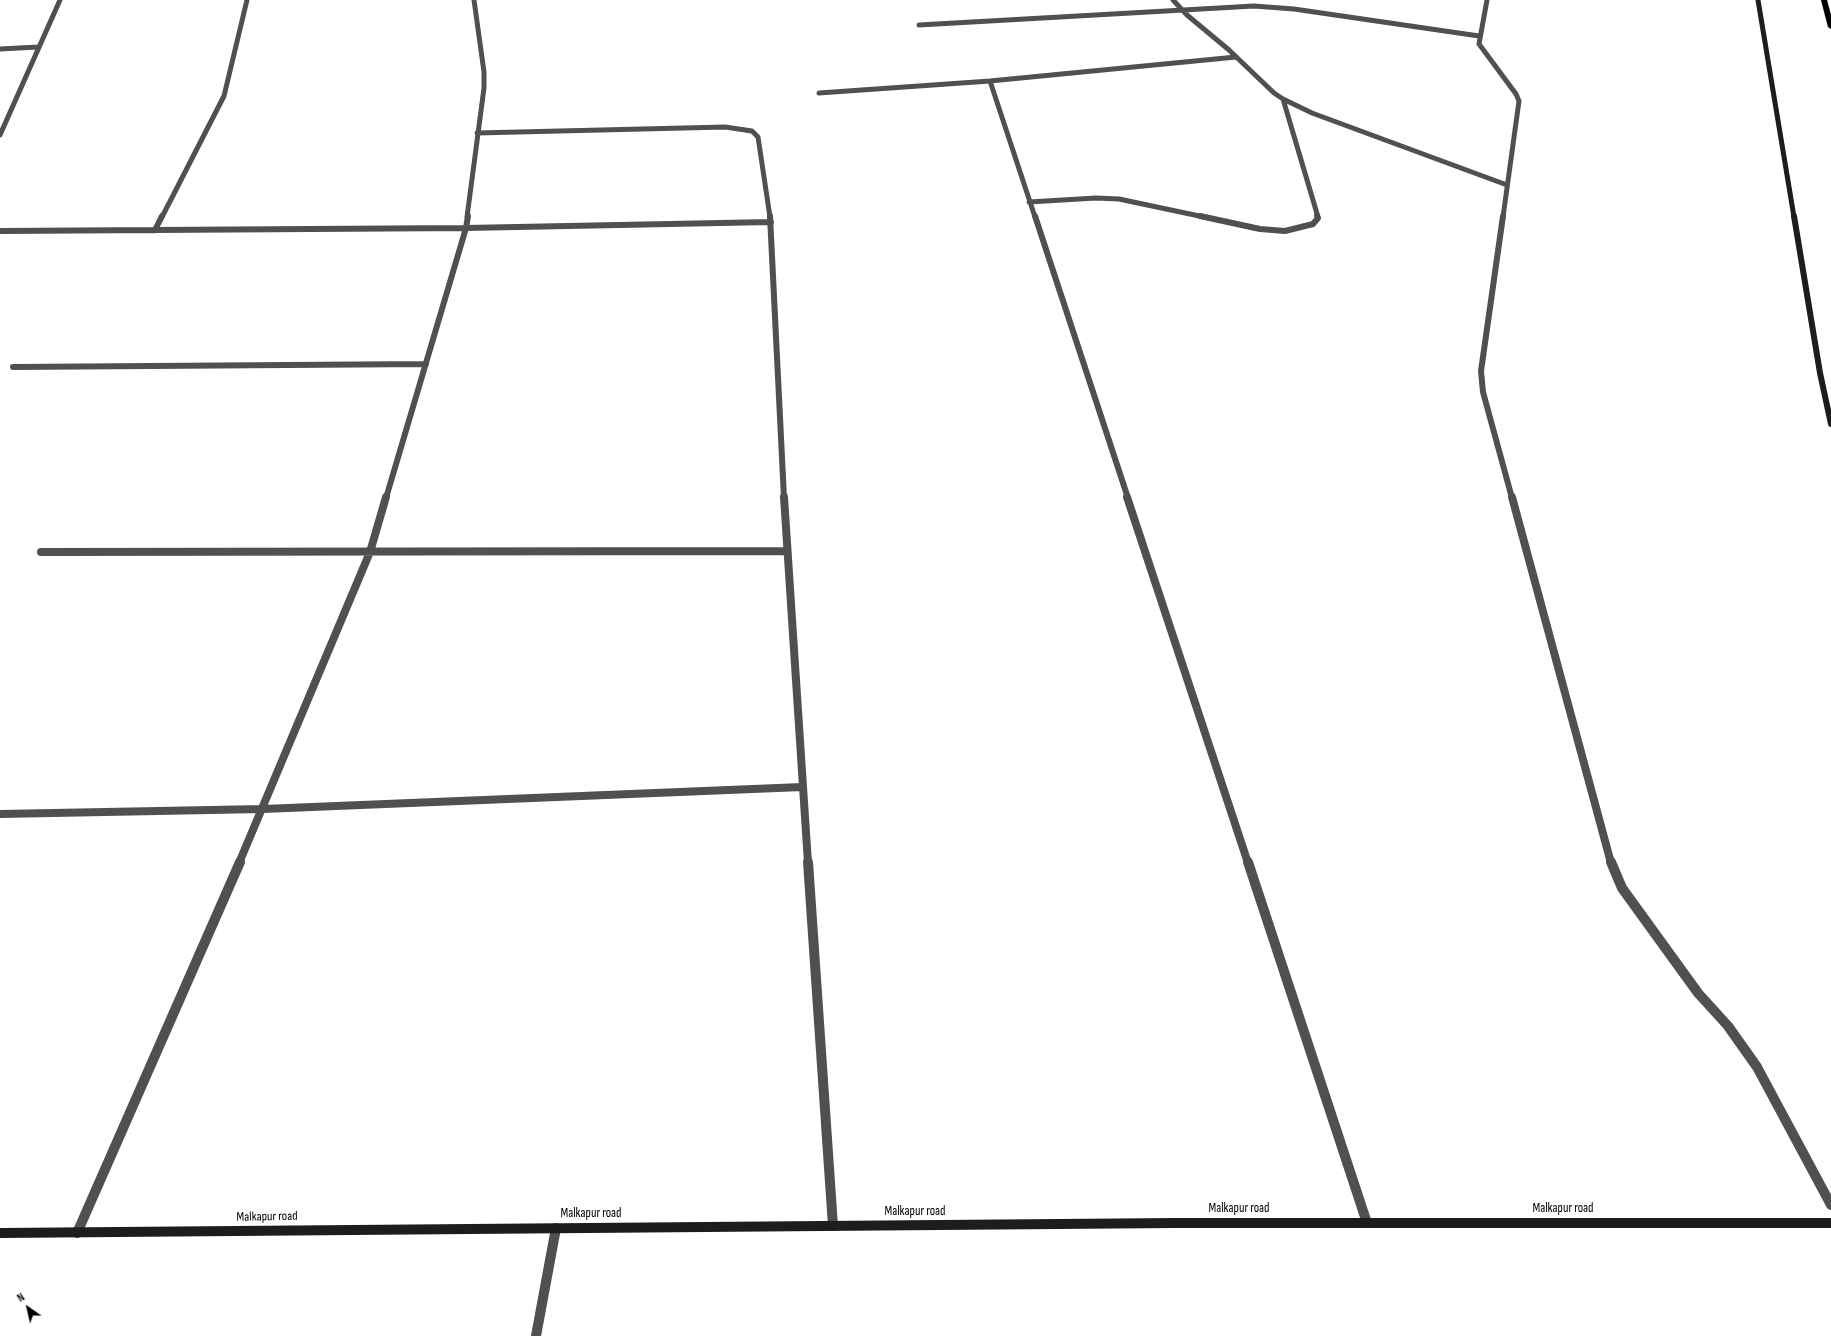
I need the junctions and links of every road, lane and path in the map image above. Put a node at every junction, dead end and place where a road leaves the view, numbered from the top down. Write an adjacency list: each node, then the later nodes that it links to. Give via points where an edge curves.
1 (60, 0): 12 (street)
2 (247, 0): 24 (street, via 224,96)
3 (474, 0): 18 (street, via 484,72)
4 (1173, 0): 8 (street)
5 (1487, 0): 11 (street)
6 (1758, 0): 28 (street, via 1820,373)
7 (1824, 0): 10 (highway)
8 (1180, 10): 9 (street); 11 (street, via 1276,7); 14 (street)
9 (919, 25)
10 (1831, 27)
11 (1479, 36): 20 (street, via 1479,44 1519,101)
12 (38, 47): 13 (street); 19 (street)
13 (0, 49)
14 (1236, 57): 15 (street); 17 (street, via 1274,94)
15 (990, 81): 16 (street); 21 (street)
16 (819, 93)
17 (1283, 99): 20 (street, via 1312,113); 21 (street, via 1318,218 1313,224 1285,231 1260,229 1119,199)
18 (478, 133): 22 (street, via 740,128 758,137); 23 (street)
19 (0, 135)
20 (1507, 185): 35 (street, via 1483,350 1482,392 1610,860 1622,888 1698,993 1728,1026 1757,1067)
21 (1029, 202): 36 (street)
22 (771, 222): 23 (street); 29 (street)
23 (466, 228): 24 (street); 26 (street)
24 (155, 230): 25 (street)
25 (0, 231)
26 (426, 364): 27 (street); 31 (street)
27 (13, 367)
28 (1831, 424)
29 (786, 551): 31 (street); 32 (street)
30 (41, 552): 31 (street)
31 (370, 552): 33 (street)
32 (802, 787): 33 (street); 38 (street)
33 (263, 809): 34 (street); 41 (street)
34 (0, 814)
35 (1831, 1205)
36 (1367, 1223): 37 (street, Malkapur road); 38 (street, Malkapur road)
37 (1831, 1223)
38 (833, 1226): 39 (street, Malkapur road)
39 (556, 1228): 41 (street, Malkapur road); 42 (street)
40 (0, 1233): 41 (street, Malkapur road)
41 (77, 1233)
42 (536, 1336)

